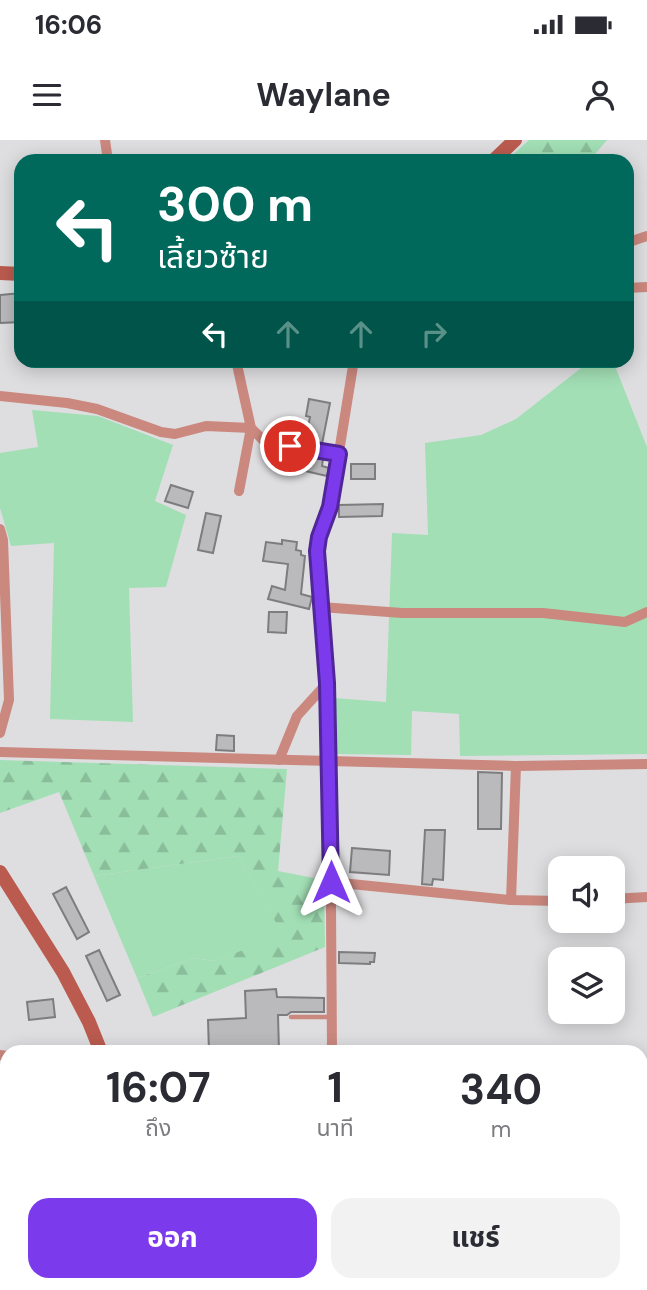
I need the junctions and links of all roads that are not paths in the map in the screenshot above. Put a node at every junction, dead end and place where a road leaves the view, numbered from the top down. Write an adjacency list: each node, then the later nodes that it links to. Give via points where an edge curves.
1 (515, 140): 2 (street)
2 (500, 154)
3 (238, 368): 6 (street)
4 (353, 368): 7 (street)
5 (0, 396): 6 (street, via 97,409 175,434 206,426)
6 (251, 428): 7 (street, via 265,442); 8 (street)
7 (339, 454): 10 (street, via 317,551)
8 (239, 491)
9 (0, 529): 13 (street, via 9,700)
10 (321, 607): 11 (street, via 402,613 543,613 625,622); 12 (street)
11 (647, 612)
12 (327, 683): 15 (street, via 297,716); 16 (street)
13 (0, 733)
14 (0, 752): 15 (street)
15 (279, 760): 16 (street)
16 (330, 762): 18 (street); 20 (street)
17 (647, 764): 18 (street)
18 (516, 766): 24 (street)
19 (0, 872): 21 (street)
20 (331, 882): 24 (street); 27 (street)
21 (5, 890): 28 (street, via 63,972)
22 (647, 897): 23 (street)
23 (625, 898)
24 (511, 900): 25 (street)
25 (548, 901)
26 (291, 1017): 27 (lane)
27 (332, 1017): 29 (street)
28 (98, 1045)
29 (332, 1045)

